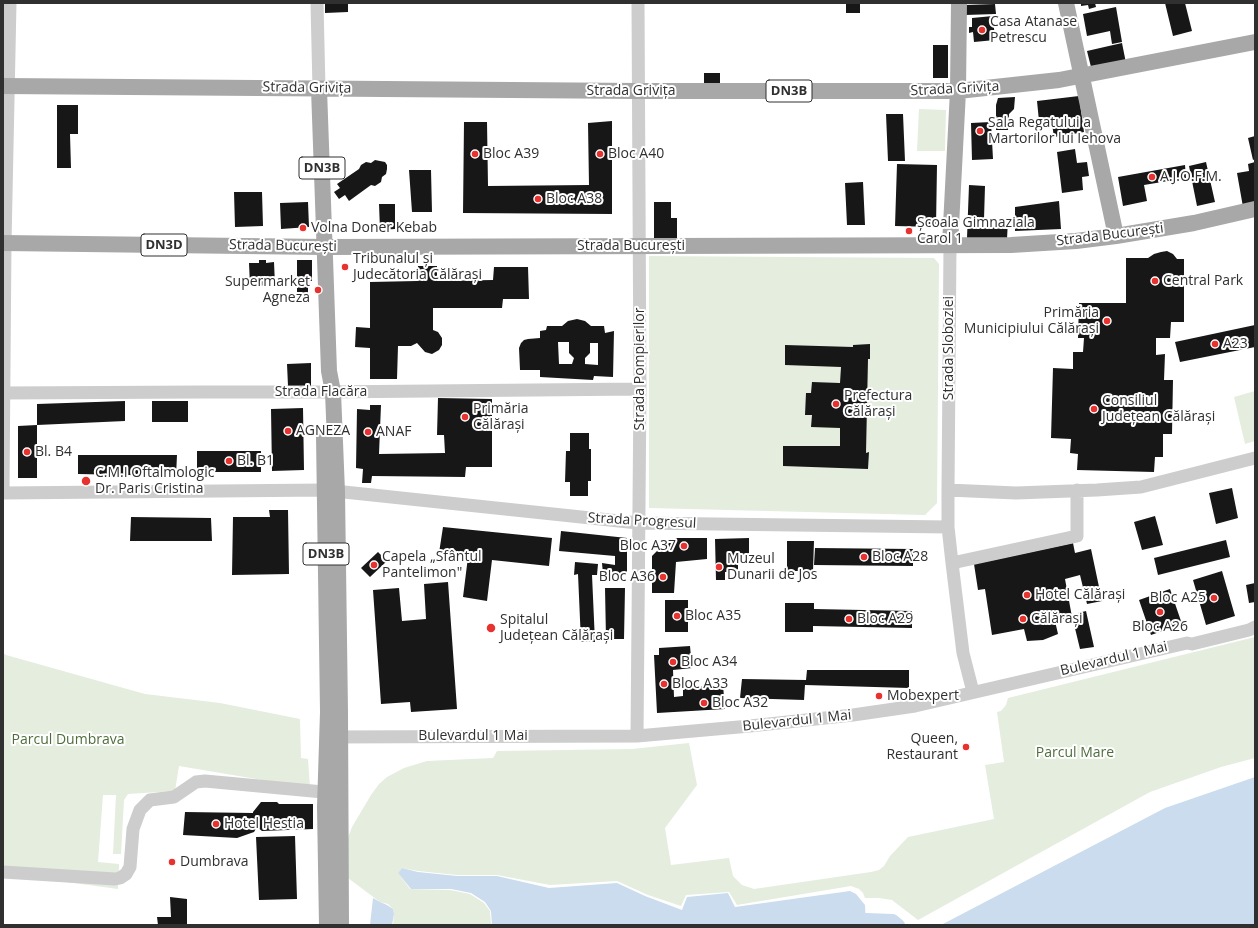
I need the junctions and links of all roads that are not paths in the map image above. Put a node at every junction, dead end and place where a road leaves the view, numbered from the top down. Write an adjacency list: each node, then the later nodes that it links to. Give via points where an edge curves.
1 (10, 3): 8 (street)
2 (317, 3): 9 (street)
3 (638, 3): 10 (street, Strada Pompierilor)
4 (959, 3): 11 (main road, Strada Sloboziei)
5 (1066, 3): 7 (main road)
6 (1255, 42): 7 (main road, Strada Grivița / DN3B)
7 (1081, 76): 11 (main road, Strada Grivița / DN3B); 13 (main road)
8 (5, 86): 9 (main road, Strada Grivița); 14 (street)
9 (319, 89): 10 (main road, Strada Grivița / DN3B); 17 (main road, DN3B)
10 (638, 91): 11 (main road, Strada Grivița / DN3B); 16 (street, Strada Pompierilor)
11 (958, 91): 15 (main road, Strada Sloboziei)
12 (1255, 209): 13 (main road, Strada București, via 1194,223)
13 (1116, 236): 15 (main road, Strada București, via 1011,245)
14 (4, 243): 17 (main road, Strada București / DN3D); 20 (street)
15 (950, 245): 16 (main road, Strada București); 23 (street, Strada Sloboziei)
16 (640, 246): 17 (main road, Strada București); 18 (street, Strada Pompierilor)
17 (325, 247): 19 (main road, DN3B)
18 (640, 389): 19 (street, Strada Flacăra); 27 (street, Strada Pompierilor)
19 (329, 392): 20 (street, Strada Flacăra); 25 (main road, DN3B)
20 (3, 393): 22 (street)
21 (1255, 458): 24 (street, via 1141,487)
22 (3, 488)
23 (948, 490): 24 (street, via 1016,493); 28 (street, Strada Sloboziei)
24 (1077, 490): 29 (street, via 1077,536)
25 (331, 491): 26 (street, Strada Progresul); 27 (street, Strada Progresul); 33 (main road, DN3B)
26 (3, 493)
27 (638, 523): 28 (street, Strada Progresul); 32 (street, Strada Pompierilor)
28 (948, 527): 29 (street, Strada Sloboziei)
29 (952, 563): 31 (street, Strada Sloboziei, via 963,653)
30 (1255, 627): 31 (street, Bulevardul 1 Mai, via 1192,644 1187,643)
31 (973, 692): 32 (street, Bulevardul 1 Mai, via 915,706 853,715)
32 (637, 736): 33 (street, Bulevardul 1 Mai)
33 (334, 737): 34 (main road, DN3B)
34 (333, 793): 35 (street, via 196,782 174,796 150,800 140,810 133,830 130,868 120,878); 36 (main road, DN3B); 37 (main road, DN3B)
35 (3, 872)
36 (327, 925)
37 (341, 925)

